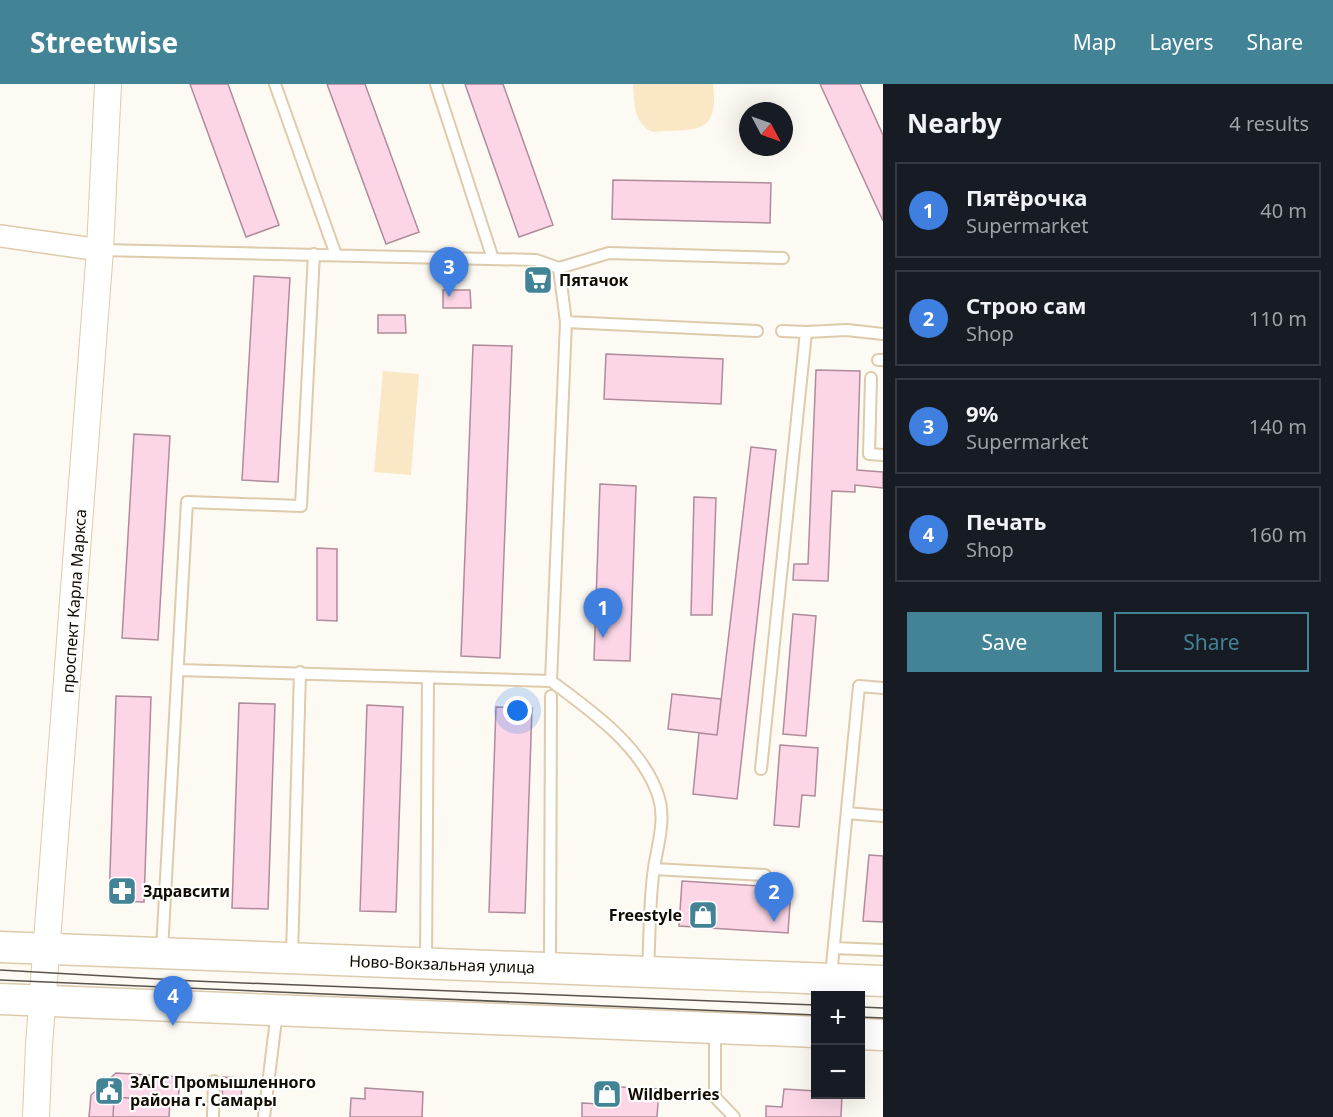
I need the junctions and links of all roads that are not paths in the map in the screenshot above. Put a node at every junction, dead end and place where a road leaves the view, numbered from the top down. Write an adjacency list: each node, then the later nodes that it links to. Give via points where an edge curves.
1 (108, 84): 5 (street, проспект Карла Маркса)
2 (276, 84): 7 (lane)
3 (436, 84): 9 (lane)
4 (0, 236): 5 (street)
5 (100, 250): 6 (lane); 31 (street, проспект Карла Маркса)
6 (314, 254): 7 (lane); 18 (lane, via 301,506 187,502)
7 (336, 255): 9 (lane)
8 (783, 258): 10 (lane, via 609,253)
9 (493, 259): 10 (lane, via 536,260)
10 (559, 268): 11 (lane)
11 (566, 322): 12 (lane); 21 (lane)
12 (757, 331)
13 (782, 331): 14 (lane)
14 (807, 332): 15 (lane, via 847,330); 24 (lane)
15 (883, 334)
16 (871, 378): 17 (lane, via 869,454)
17 (883, 455)
18 (178, 670): 19 (lane); 33 (lane)
19 (300, 672): 20 (lane); 34 (lane)
20 (428, 678): 21 (lane); 35 (lane)
21 (550, 681): 27 (lane, via 591,711 640,759 658,793 663,830)
22 (883, 688): 25 (lane, via 859,686)
23 (551, 696): 36 (lane)
24 (761, 769)
25 (847, 813): 26 (lane); 30 (lane)
26 (883, 816)
27 (654, 869): 28 (lane); 37 (lane)
28 (765, 875)
29 (0, 947): 31 (main road, Ново-Вокзальная улица)
30 (834, 948): 32 (lane); 38 (lane)
31 (48, 949): 33 (main road, Ново-Вокзальная улица); 41 (street, проспект Карла Маркса)
32 (883, 950)
33 (162, 954): 34 (main road, Ново-Вокзальная улица)
34 (291, 959): 35 (main road, Ново-Вокзальная улица)
35 (426, 964): 36 (main road, Ново-Вокзальная улица)
36 (550, 968): 37 (main road, Ново-Вокзальная улица)
37 (648, 972): 38 (main road, Ново-Вокзальная улица)
38 (831, 979): 39 (main road, Ново-Вокзальная улица)
39 (883, 981)
40 (0, 999): 41 (main road)
41 (43, 1001): 42 (main road); 48 (street, проспект Карла Маркса)
42 (277, 1010): 43 (main road); 50 (lane)
43 (715, 1028): 44 (main road); 51 (lane, via 715,1097)
44 (811, 1032)
45 (865, 1034): 46 (main road)
46 (883, 1035)
47 (214, 1081): 49 (lane)
48 (36, 1117)
49 (213, 1117)
50 (264, 1117)
51 (734, 1117)

